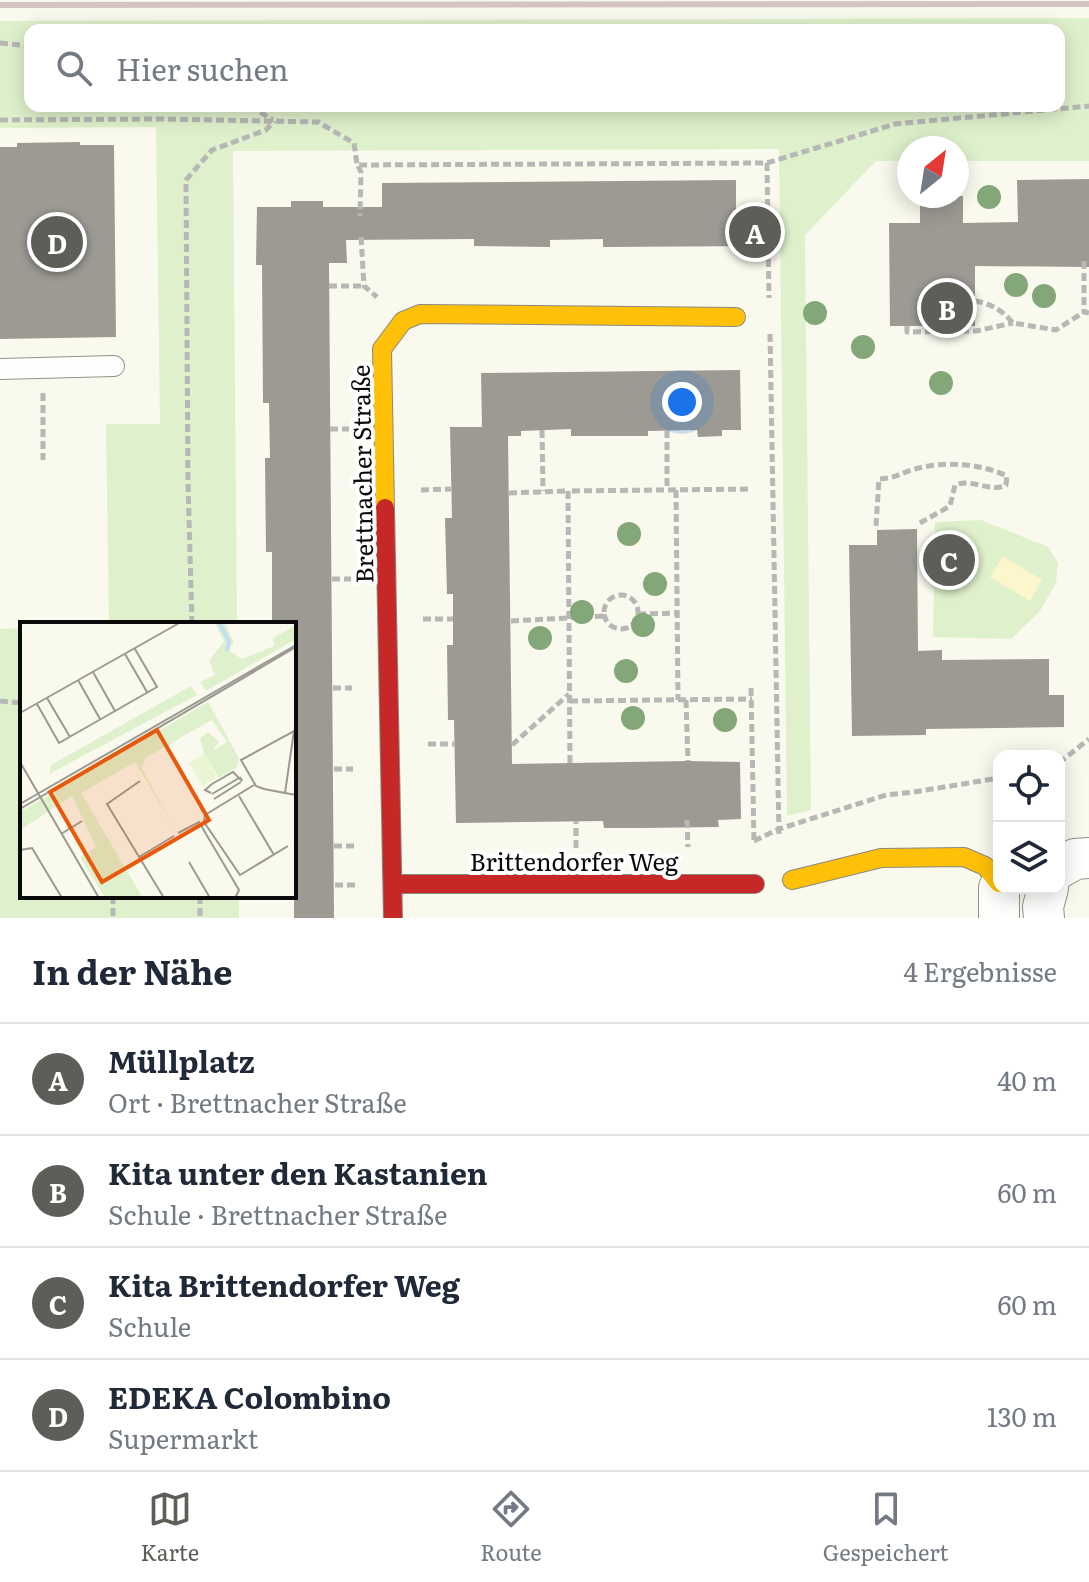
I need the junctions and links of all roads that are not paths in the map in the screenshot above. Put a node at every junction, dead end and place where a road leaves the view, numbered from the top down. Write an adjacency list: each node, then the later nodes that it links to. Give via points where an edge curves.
1 (736, 317): 8 (street, Brettnacher Straße, via 420,314 403,321 382,349)
2 (114, 366): 3 (lane)
3 (0, 369)
4 (1089, 858): 5 (street)
5 (1065, 865)
6 (993, 874): 7 (street, via 978,860 964,857 881,858)
7 (792, 880)
8 (393, 884): 9 (street, Brittendorfer Weg); 12 (street, Brettnacher Straße)
9 (755, 884)
10 (999, 894): 13 (street)
11 (1046, 894): 14 (street)
12 (393, 918)
13 (999, 918)
14 (1044, 918)

